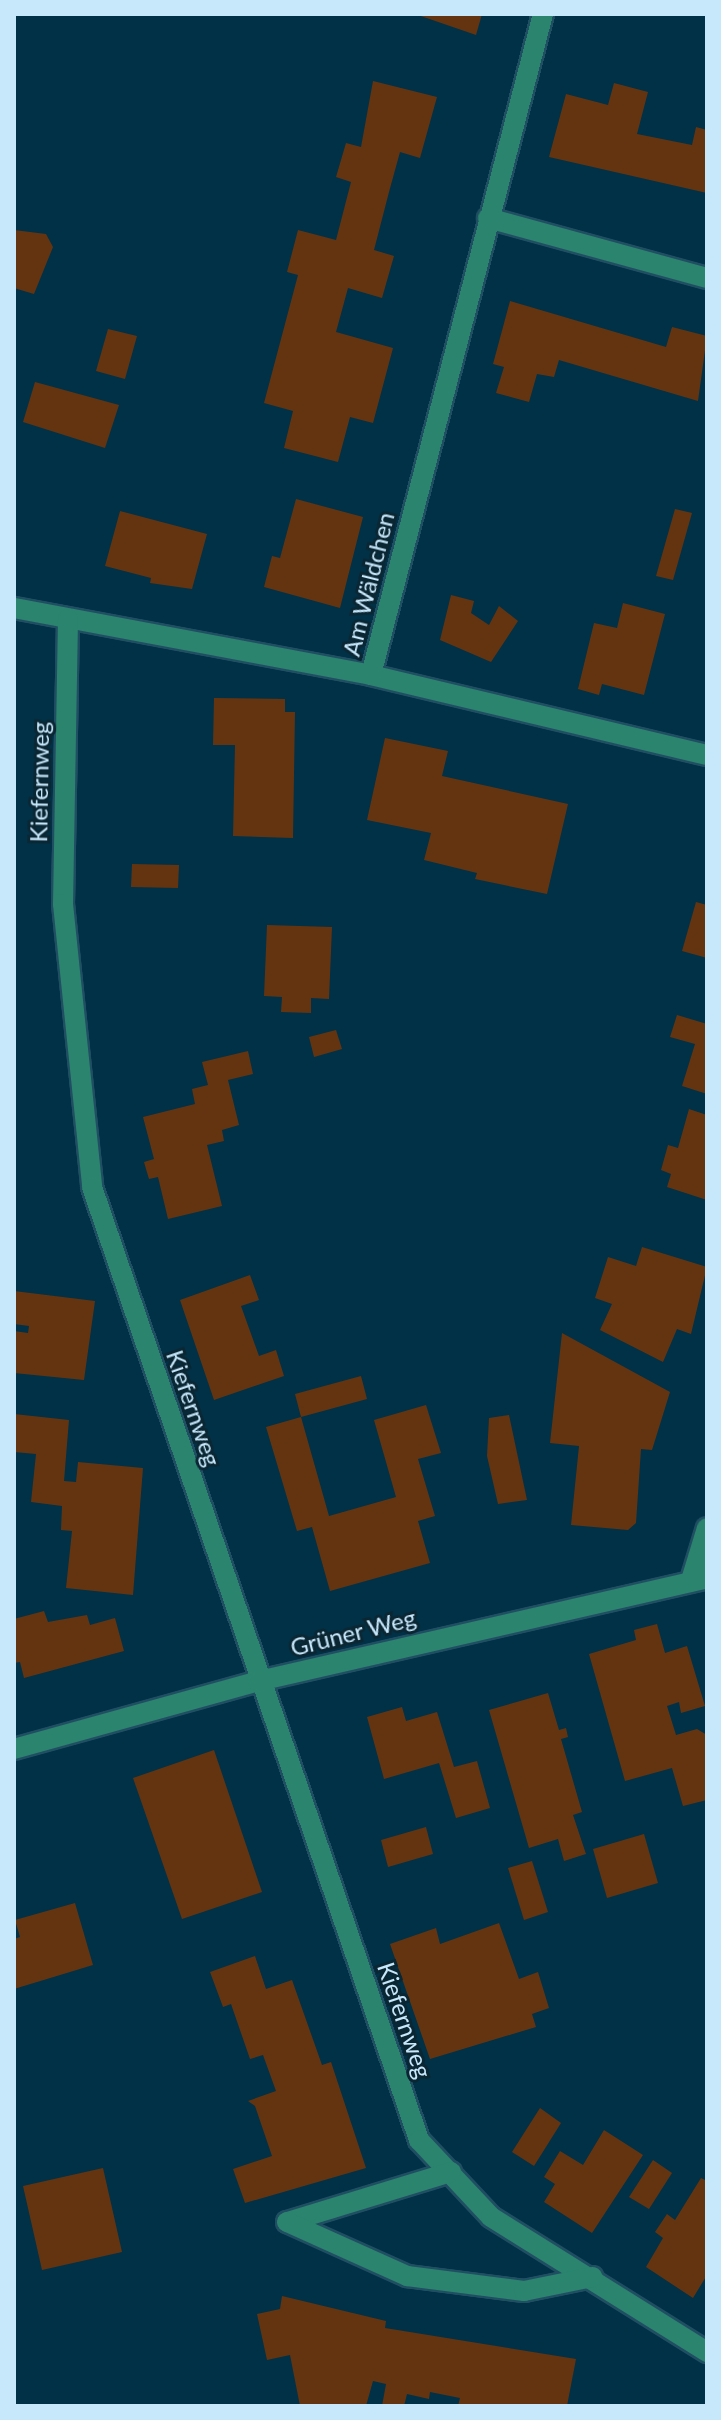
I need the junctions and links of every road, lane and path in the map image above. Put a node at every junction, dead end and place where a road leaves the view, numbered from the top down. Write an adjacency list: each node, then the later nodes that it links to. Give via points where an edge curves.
1 (543, 14): 2 (street, Am Wäldchen)
2 (488, 218): 3 (street); 6 (street, Am Wäldchen)
3 (707, 278)
4 (14, 608): 5 (street)
5 (68, 619): 6 (street); 10 (street, Kiefernweg, via 63,904 92,1187)
6 (371, 675): 7 (street, Am Wäldchen)
7 (707, 755)
8 (707, 1528): 9 (street)
9 (700, 1577): 10 (street, Grüner Weg)
10 (259, 1681): 11 (street, Grüner Weg); 12 (street, Kiefernweg, via 419,2140)
11 (14, 1749)
12 (451, 2172): 13 (street, Kiefernweg, via 491,2217); 13 (street, via 287,2222 407,2276 524,2291)
13 (593, 2277): 14 (street, Kiefernweg)
14 (707, 2352)

